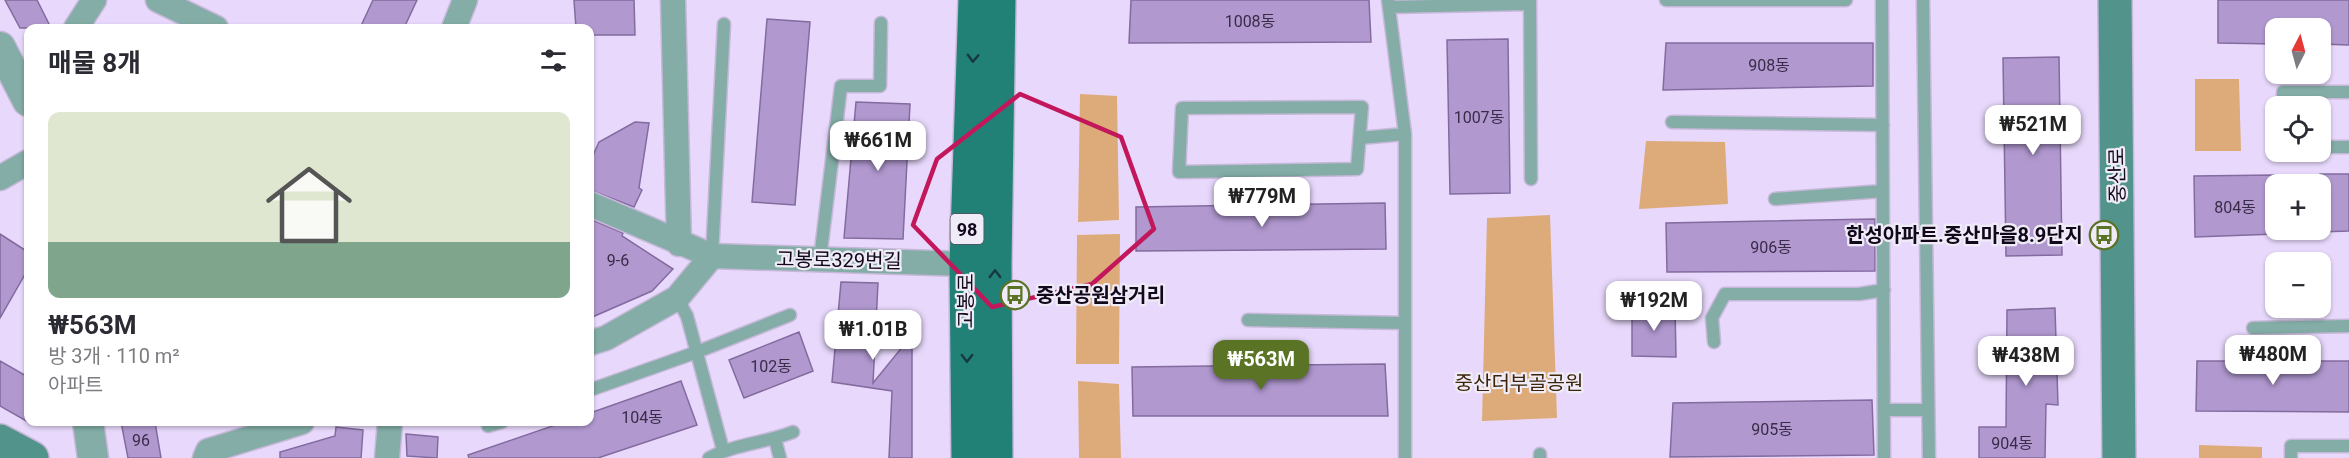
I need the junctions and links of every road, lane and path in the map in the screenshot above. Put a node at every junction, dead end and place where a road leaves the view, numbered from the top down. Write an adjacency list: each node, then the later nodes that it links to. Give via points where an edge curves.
1 (94, 0): 15 (street)
2 (158, 0): 16 (street)
3 (465, 0): 17 (street)
4 (673, 0): 35 (street)
5 (975, 0): 38 (main road, 고봉로 / 98, one-way to 38)
6 (999, 0): 67 (main road, 고봉로 / 98, one-way to 6)
7 (1666, 0): 8 (lane)
8 (1846, 0)
9 (1882, 0): 24 (lane)
10 (1923, 0): 51 (lane)
11 (2115, 0): 71 (main road, 중산로)
12 (1530, 2): 13 (lane); 31 (lane)
13 (1389, 4): 25 (lane)
14 (881, 23): 37 (lane, via 880,86 840,86)
15 (79, 24)
16 (208, 24)
17 (456, 24)
18 (724, 24): 36 (lane)
19 (0, 47): 21 (street)
20 (2349, 92): 22 (lane, via 2283,92)
21 (24, 93)
22 (2283, 96)
23 (1672, 122): 24 (lane)
24 (1882, 125): 32 (lane)
25 (1405, 134): 26 (lane); 43 (lane)
26 (1360, 138): 26 (lane, via 1357,169 1179,172 1182,108 1362,107)
27 (2331, 147): 28 (lane)
28 (2349, 147)
29 (24, 164): 30 (street)
30 (0, 178)
31 (1531, 179)
32 (1883, 191): 33 (lane); 39 (lane)
33 (1775, 200)
34 (594, 206): 35 (street, 고봉로329번길)
35 (679, 244): 36 (street, 고봉로329번길)
36 (712, 256): 37 (street, 고봉로329번길); 40 (street)
37 (820, 259): 38 (street, 고봉로329번길)
38 (966, 264): 66 (main road, 고봉로 / 98, one-way to 66)
39 (1884, 290): 47 (lane, via 1859,294 1725,294 1712,318); 50 (lane)
40 (677, 298): 46 (street); 48 (lane, via 687,316)
41 (790, 315): 48 (lane)
42 (1248, 320): 43 (lane)
43 (1404, 322): 68 (lane)
44 (2349, 326): 45 (lane)
45 (2253, 327)
46 (594, 342)
47 (1714, 342)
48 (697, 352): 49 (lane); 59 (lane)
49 (594, 389)
50 (1884, 410): 51 (lane); 69 (lane)
51 (1928, 410): 70 (lane)
52 (89, 426): 61 (street)
53 (289, 426): 62 (street, via 208,451)
54 (390, 426): 63 (street)
55 (793, 432): 56 (lane)
56 (775, 439): 59 (lane); 65 (lane)
57 (0, 441): 60 (main road)
58 (2349, 446): 72 (lane, via 2291,446)
59 (723, 450): 64 (lane)
60 (32, 458)
61 (93, 458)
62 (205, 458)
63 (387, 458)
64 (709, 458)
65 (780, 458)
66 (968, 458)
67 (996, 458)
68 (1405, 458)
69 (1884, 458)
70 (1929, 458)
71 (2119, 458)
72 (2291, 458)

